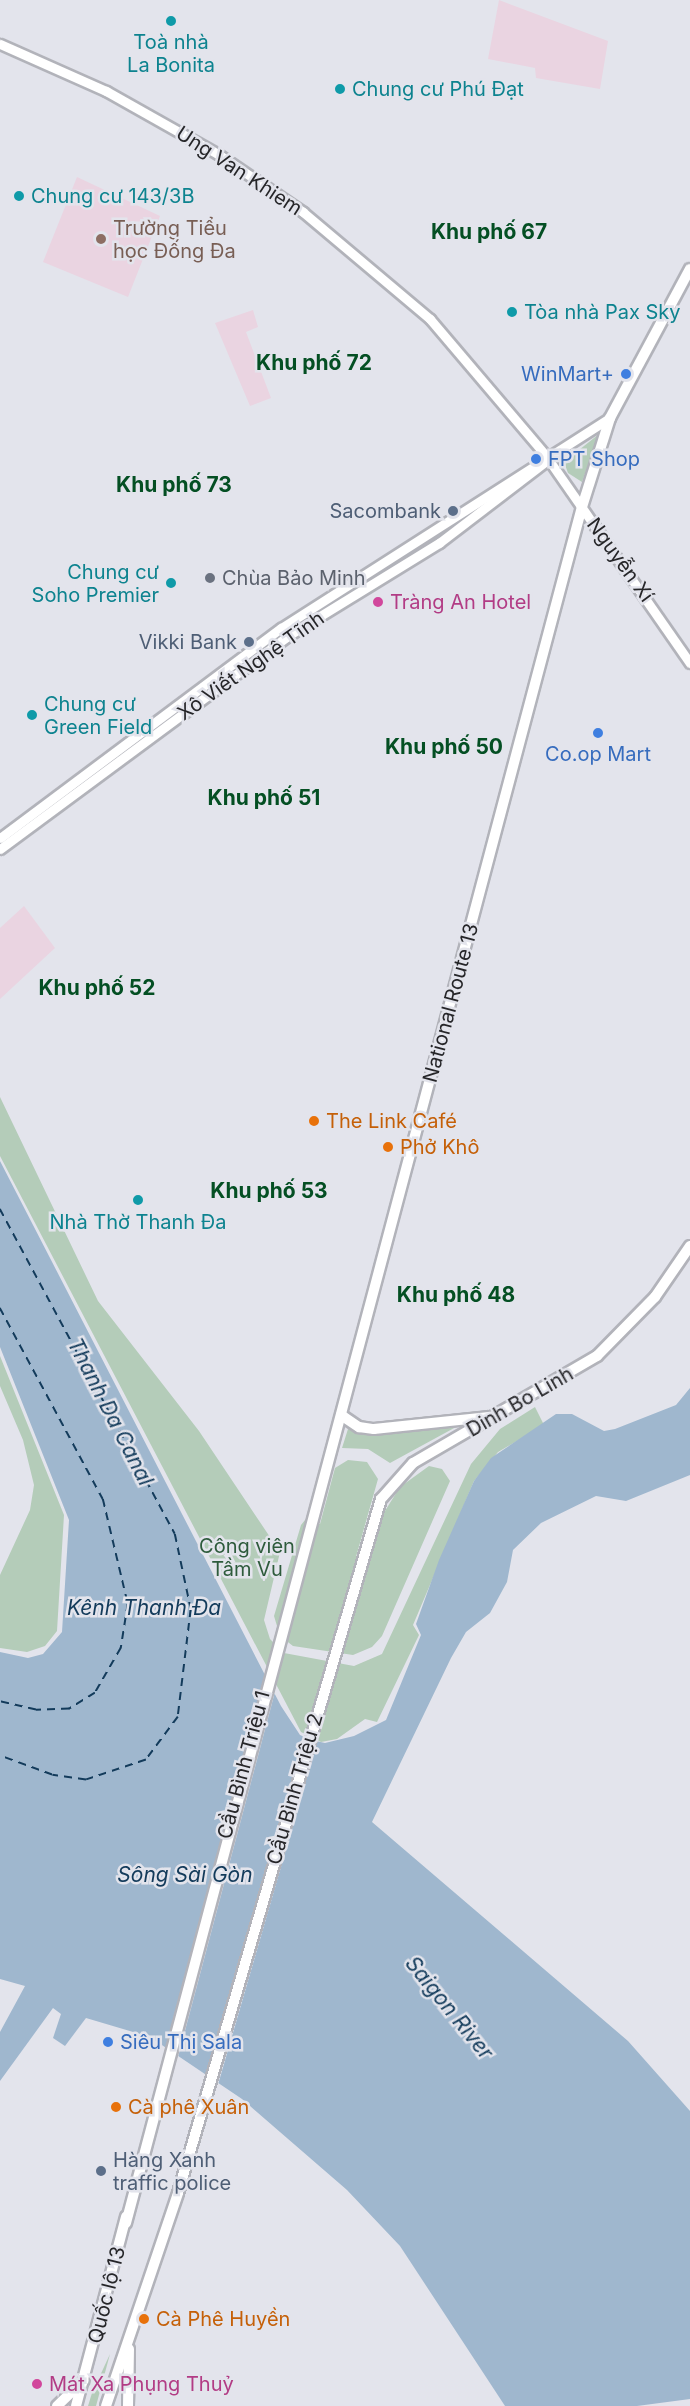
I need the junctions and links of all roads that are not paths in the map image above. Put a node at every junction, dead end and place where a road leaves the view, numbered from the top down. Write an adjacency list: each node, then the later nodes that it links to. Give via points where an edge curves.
1 (0, 44): 4 (main road, Ung Van Khiem, via 106,91 218,154 303,212 453,339)
2 (690, 269): 3 (main road, Xô Viết Nghệ Tĩnh)
3 (610, 418): 4 (main road, Xô Viết Nghệ Tĩnh); 5 (main road)
4 (548, 459): 5 (main road, Nguyễn Xí); 7 (main road, Xô Viết Nghệ Tĩnh, via 281,628); 8 (main road, Xô Viết Nghệ Tĩnh, via 535,475 439,543 286,637)
5 (582, 507): 6 (main road, Nguyễn Xí); 11 (main road, National Route 13)
6 (690, 663)
7 (0, 838)
8 (0, 849)
9 (690, 1246): 10 (main road, Dinh Bo Linh, via 655,1297 604,1350)
10 (502, 1414): 11 (main road, via 459,1424 374,1429 359,1427); 13 (main road, Dinh Bo Linh, via 399,1475 376,1509)
11 (341, 1415): 12 (main road, National Route 13)
12 (312, 1522): 15 (main road, Cầu Bình Triệu 1)
13 (361, 1559): 14 (main road, Cầu Bình Triệu 2)
14 (178, 2193): 16 (main road, Quốc lộ 13)
15 (126, 2223): 17 (main road, Quốc lộ 13)
16 (129, 2337): 20 (main road, Quốc lộ 13); 21 (main road)
17 (85, 2380): 18 (main road); 19 (main road, Quốc lộ 13)
18 (57, 2406)
19 (76, 2406)
20 (106, 2406)
21 (128, 2406)

